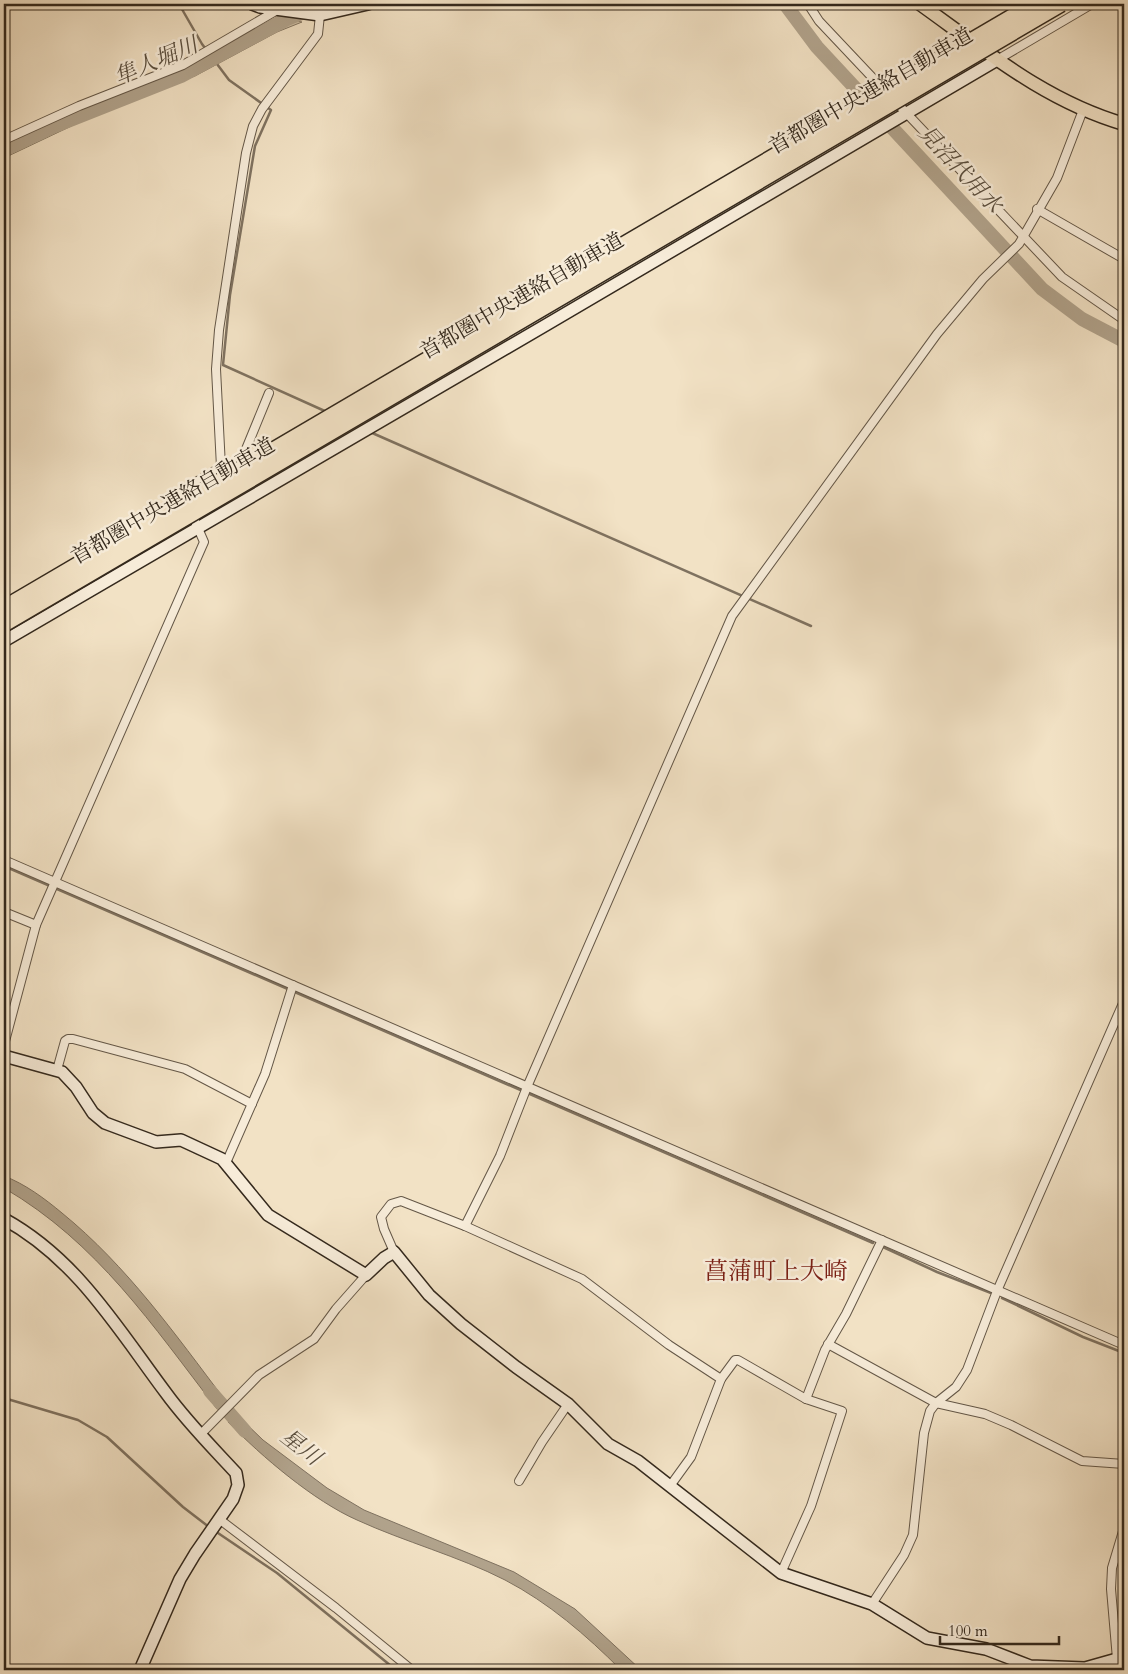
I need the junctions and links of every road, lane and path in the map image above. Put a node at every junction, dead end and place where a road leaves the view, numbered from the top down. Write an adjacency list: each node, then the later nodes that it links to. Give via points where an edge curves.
1 (252, 4): 9 (street)
2 (368, 4): 10 (street)
3 (808, 4): 13 (street, via 819,21)
4 (920, 4): 11 (main road)
5 (1034, 4): 23 (highway, 首都圏中央連絡自動車道, bridge)
6 (1061, 4): 24 (highway, 首都圏中央連絡自動車道, bridge)
7 (1092, 4): 11 (street)
8 (292, 8): 9 (street); 10 (street)
9 (279, 9): 15 (street, via 183,65)
10 (320, 14): 22 (street, via 318,34 262,109 253,126 246,153 218,340 216,369 221,467 181,491)
11 (997, 60): 12 (main road, via 1048,94); 13 (street)
12 (1083, 110): 14 (main road); 16 (street, via 1057,178)
13 (906, 114): 17 (street); 22 (street)
14 (1124, 124)
15 (4, 140)
16 (1037, 209): 17 (street); 18 (street)
17 (1024, 237): 19 (street, via 1070,285); 35 (street, via 936,334 732,616)
18 (1124, 259)
19 (1124, 320)
20 (269, 393): 21 (street)
21 (244, 454)
22 (199, 528): 25 (street); 27 (street, via 204,542)
23 (4, 608)
24 (4, 624)
25 (4, 641)
26 (4, 860): 27 (street)
27 (55, 882): 29 (street); 30 (street)
28 (4, 912): 29 (street)
29 (36, 925): 32 (street)
30 (292, 985): 35 (street); 36 (street, via 265,1074)
31 (1124, 1002): 43 (street)
32 (4, 1046)
33 (4, 1056): 34 (street)
34 (56, 1070): 36 (street, via 68,1038 185,1069); 37 (street, via 68,1077 93,1113 105,1123 156,1142 181,1140)
35 (527, 1087): 39 (street, via 500,1156); 40 (street)
36 (252, 1104): 37 (street)
37 (226, 1162): 42 (street, via 268,1215)
38 (4, 1219): 50 (street, via 50,1250 85,1284)
39 (465, 1226): 41 (street, via 412,1204 395,1201 382,1217); 46 (street, via 582,1279 669,1345)
40 (882, 1240): 43 (street); 44 (street)
41 (394, 1252): 42 (street); 49 (street, via 442,1308)
42 (366, 1275): 50 (street, via 314,1339 268,1368)
43 (997, 1291): 45 (street); 48 (street, via 962,1378)
44 (828, 1344): 47 (street); 48 (street)
45 (1124, 1345)
46 (721, 1379): 47 (street, via 738,1360); 53 (street, via 690,1457)
47 (806, 1399): 56 (street, via 842,1411 811,1506)
48 (936, 1403): 51 (street, via 994,1418 1082,1461); 57 (street, via 930,1411 924,1433 913,1535)
49 (568, 1404): 52 (street); 53 (street, via 608,1444 638,1461)
50 (200, 1435): 54 (street, via 238,1479 233,1499)
51 (1124, 1464)
52 (519, 1481)
53 (670, 1486): 56 (street)
54 (215, 1525): 59 (street, via 180,1579); 60 (street, via 336,1608)
55 (1124, 1528): 58 (street, via 1112,1568 1111,1598)
56 (781, 1573): 57 (street)
57 (872, 1604): 58 (street, via 927,1638 986,1649 1030,1666 1084,1668)
58 (1120, 1658)
59 (140, 1670)
60 (412, 1670)

